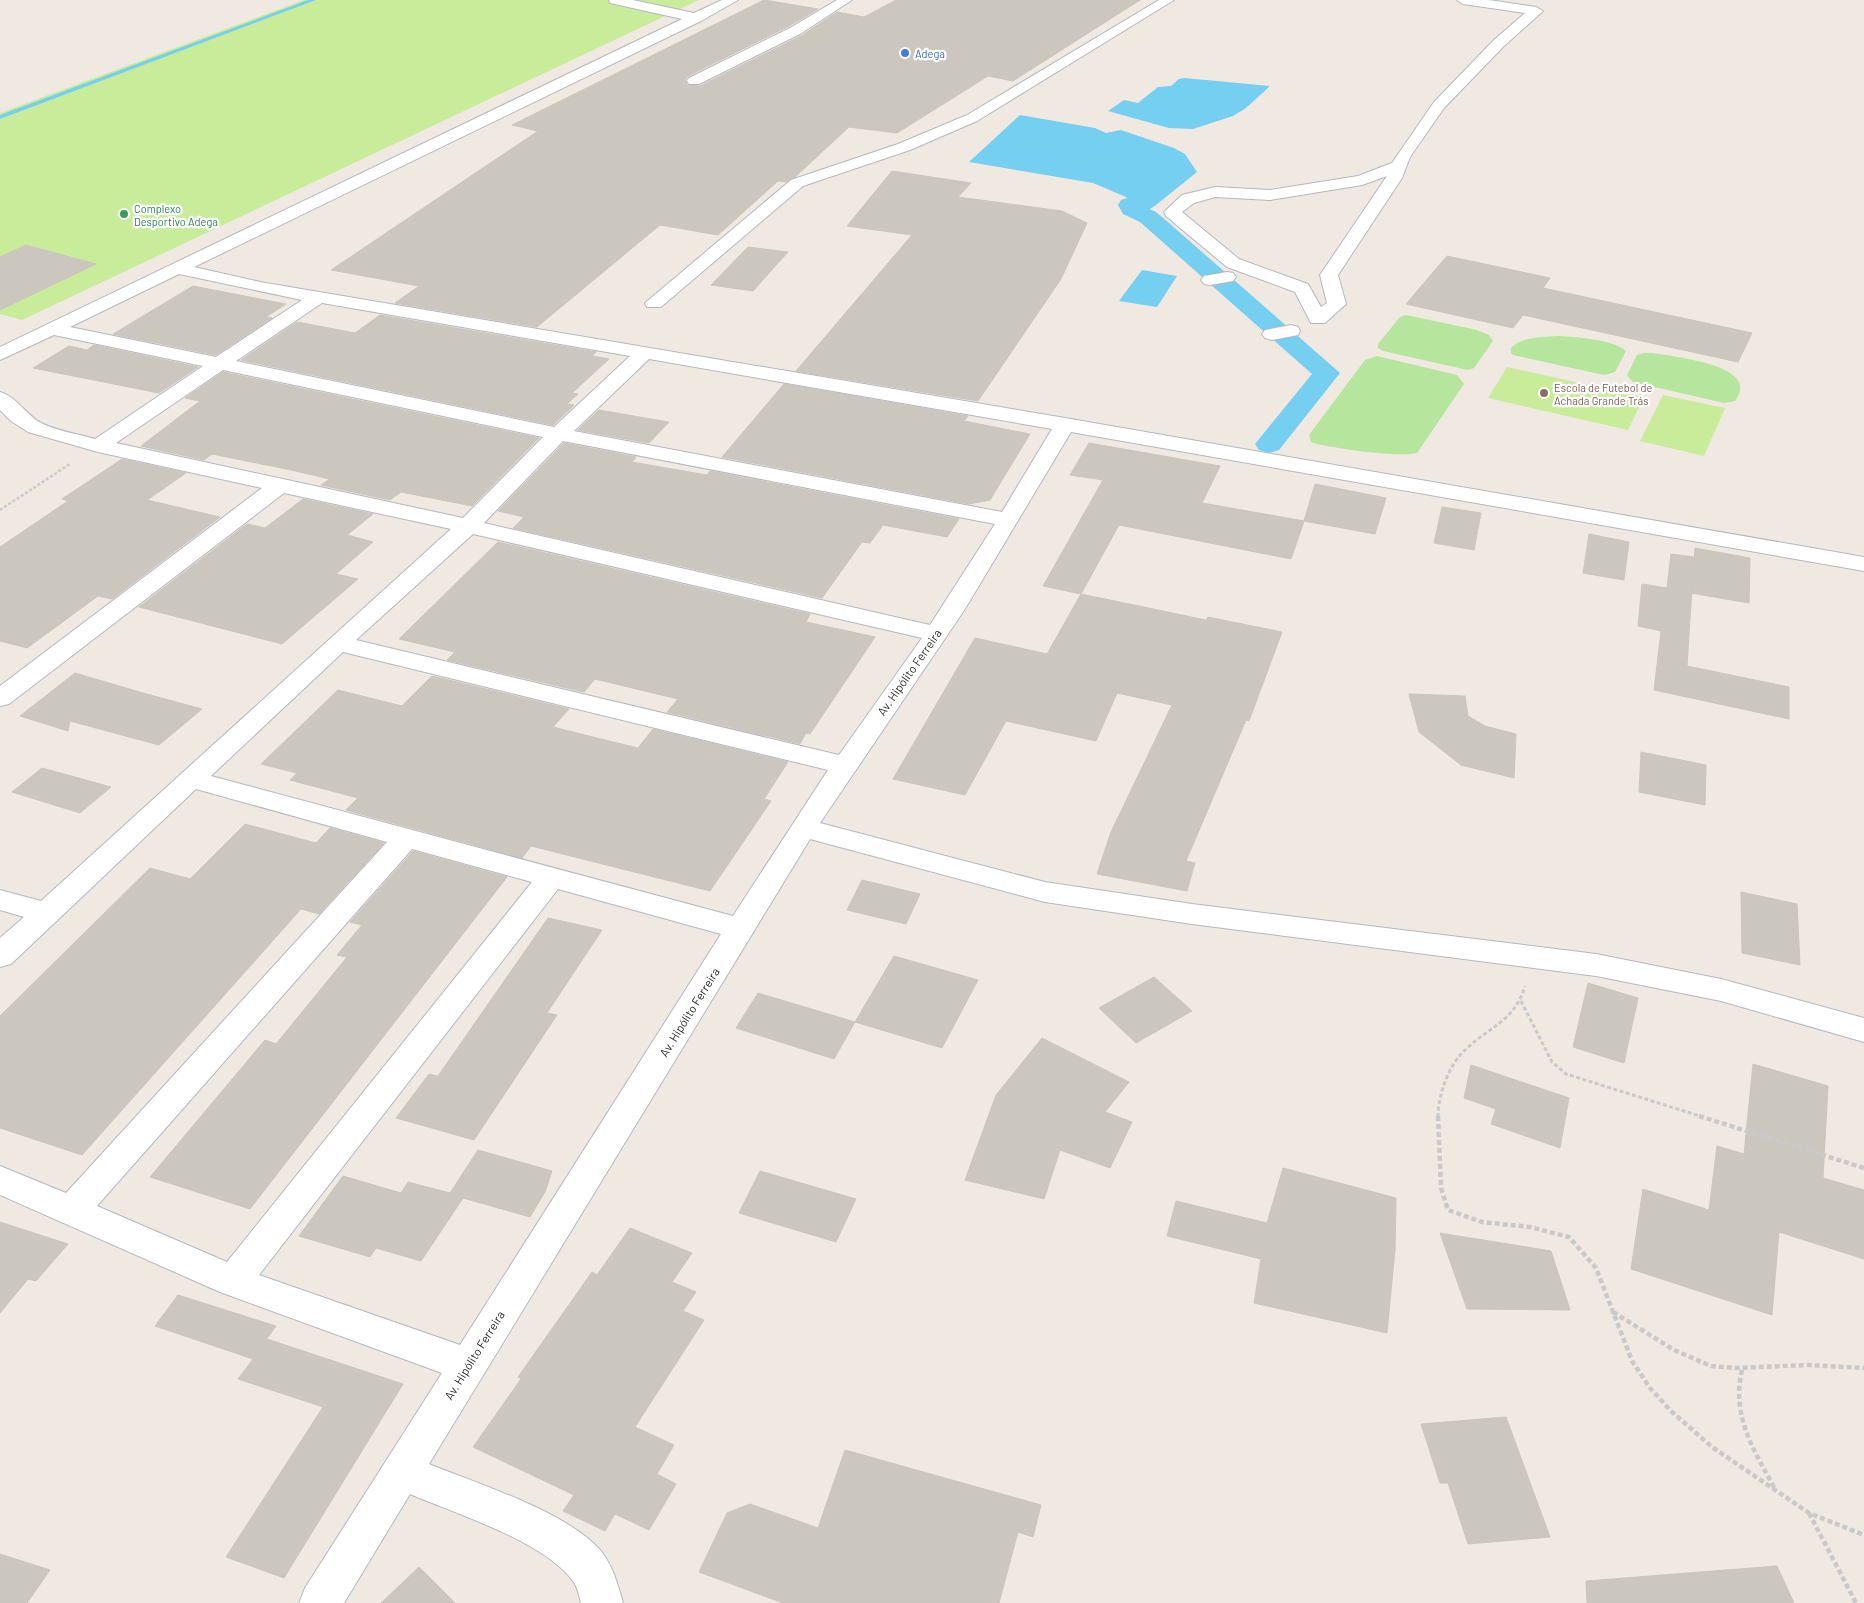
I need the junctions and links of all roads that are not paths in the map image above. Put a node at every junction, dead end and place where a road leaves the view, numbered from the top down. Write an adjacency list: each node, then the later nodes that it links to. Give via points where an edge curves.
1 (615, 0): 6 (street)
2 (732, 0): 6 (street)
3 (846, 0): 7 (street, via 795,31)
4 (1168, 0): 11 (street, via 972,118 904,147 810,176)
5 (1463, 0): 8 (street, via 1536,11 1499,43 1439,106)
6 (696, 18): 9 (street)
7 (694, 81)
8 (1400, 164): 8 (street, via 1329,275 1337,304 1318,319 1302,288 1233,263 1172,212 1188,199 1215,192 1270,195 1362,180)
9 (176, 268): 10 (street, via 260,287); 12 (street)
10 (320, 296): 15 (street); 17 (street)
11 (654, 303)
12 (52, 329): 16 (street); 17 (street)
13 (1291, 331): 14 (street)
14 (1272, 334)
15 (646, 352): 19 (street); 20 (street)
16 (0, 354)
17 (218, 365): 20 (street); 21 (street)
18 (0, 398): 21 (street, via 18,417 35,428)
19 (1065, 424): 23 (street, Av. Hipólito Ferreira); 25 (street)
20 (558, 434): 23 (street); 24 (street)
21 (98, 446): 22 (street)
22 (280, 486): 24 (street); 28 (street)
23 (1009, 520): 26 (street, Av. Hipólito Ferreira)
24 (468, 526): 26 (street); 27 (street)
25 (1864, 564)
26 (937, 634): 29 (street, Av. Hipólito Ferreira)
27 (338, 643): 29 (street); 30 (street)
28 (0, 698)
29 (844, 765): 31 (street, Av. Hipólito Ferreira)
30 (191, 779): 32 (street); 35 (street)
31 (804, 828): 36 (street, Av. Hipólito Ferreira); 38 (street, via 1045,892 1596,965 1721,990)
32 (407, 837): 33 (street); 40 (street)
33 (552, 877): 36 (street); 41 (street)
34 (0, 900): 35 (street)
35 (46, 913): 37 (street)
36 (742, 928): 42 (street, Av. Hipólito Ferreira)
37 (0, 956)
38 (1864, 1030)
39 (0, 1180): 40 (street)
40 (72, 1212): 41 (street)
41 (233, 1281): 42 (street)
42 (468, 1365): 43 (street, Av. Hipólito Ferreira)
43 (403, 1472): 44 (street, Av. Hipólito Ferreira); 45 (street, via 547,1533 588,1569 600,1591)
44 (320, 1603)
45 (602, 1603)

